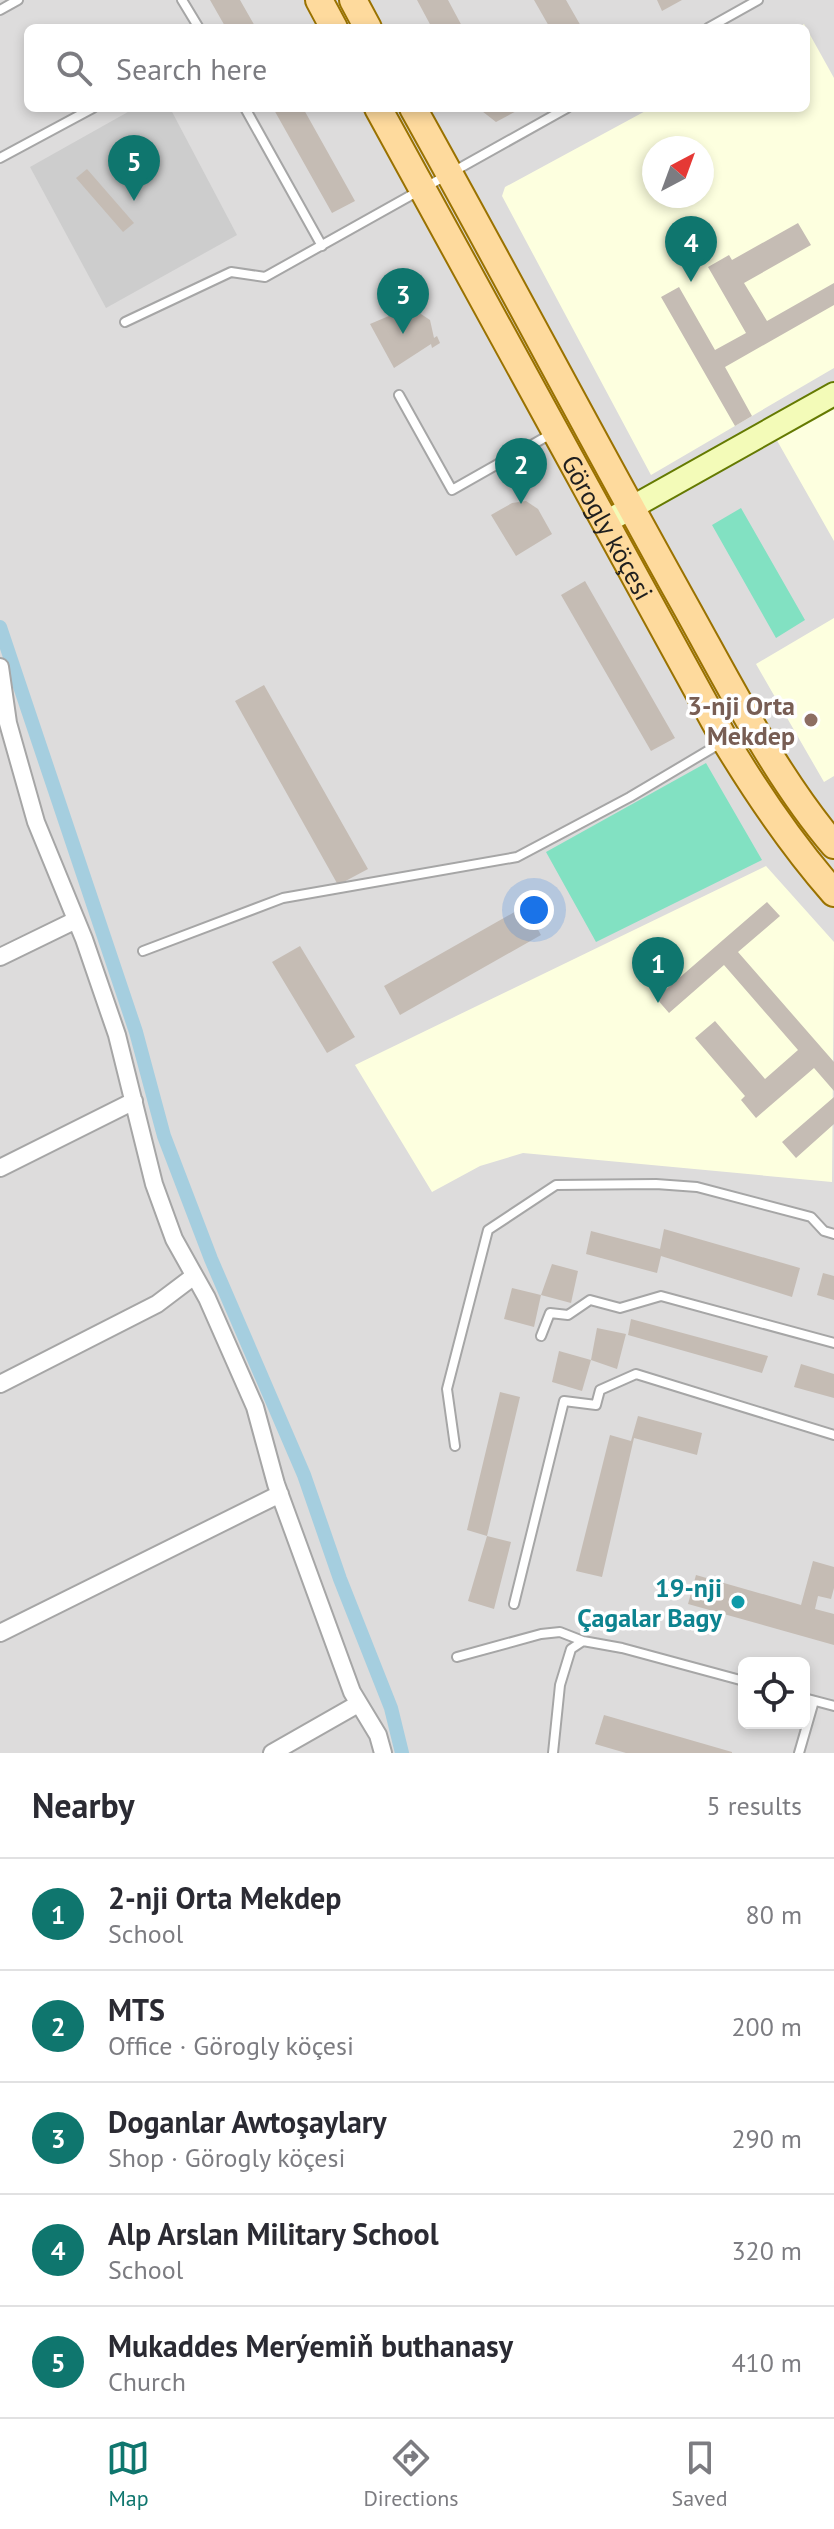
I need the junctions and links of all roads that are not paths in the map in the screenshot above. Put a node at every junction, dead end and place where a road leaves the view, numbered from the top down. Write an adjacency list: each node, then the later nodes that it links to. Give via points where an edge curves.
1 (18, 0): 6 (lane)
2 (182, 0): 7 (lane)
3 (319, 0): 8 (main road)
4 (353, 0): 9 (main road)
5 (758, 0): 10 (lane)
6 (0, 10)
7 (197, 24)
8 (332, 24)
9 (366, 24)
10 (715, 24)
11 (86, 112): 16 (lane)
12 (247, 112): 19 (lane)
13 (380, 112): 18 (main road, Görogly köçesi)
14 (415, 112): 17 (main road, Görogly köçesi)
15 (560, 112): 17 (lane)
16 (0, 158)
17 (450, 174): 18 (lane); 24 (main road, Görogly köçesi)
18 (423, 190): 19 (lane); 23 (main road, Görogly köçesi)
19 (322, 246): 20 (lane, via 265,277 231,272)
20 (125, 322)
21 (834, 394): 24 (street)
22 (399, 395): 23 (lane, via 452,490)
23 (556, 432): 25 (main road, Görogly köçesi)
24 (631, 508): 25 (street); 29 (main road, Görogly köçesi, via 754,727)
25 (606, 522): 28 (main road, Görogly köçesi)
26 (0, 667): 27 (street)
27 (4, 725): 31 (street)
28 (725, 740): 30 (main road, Görogly köçesi, via 756,792); 32 (lane, via 517,857 283,898)
29 (834, 845)
30 (834, 893)
31 (76, 920): 33 (street); 34 (street)
32 (143, 951)
33 (0, 957)
34 (134, 1101): 35 (street); 37 (street, via 154,1184)
35 (0, 1168)
36 (834, 1234): 42 (lane, via 811,1217 697,1187 556,1185 488,1230 447,1389)
37 (194, 1276): 40 (street, via 157,1304); 43 (street, via 255,1407)
38 (541, 1336): 39 (lane, via 550,1313 568,1315 590,1300 620,1308 661,1296)
39 (834, 1343)
40 (0, 1384)
41 (834, 1435): 44 (lane, via 636,1374 600,1390 596,1405 564,1401)
42 (455, 1446)
43 (280, 1494): 45 (street); 50 (street)
44 (514, 1604)
45 (0, 1633)
46 (583, 1641): 47 (lane, via 560,1632 541,1634); 48 (lane); 55 (lane, via 571,1649 560,1685)
47 (457, 1657)
48 (738, 1679)
49 (810, 1700): 51 (lane)
50 (358, 1704): 53 (street); 54 (street)
51 (834, 1706)
52 (804, 1729): 56 (lane)
53 (272, 1753)
54 (383, 1753)
55 (553, 1753)
56 (799, 1753)

